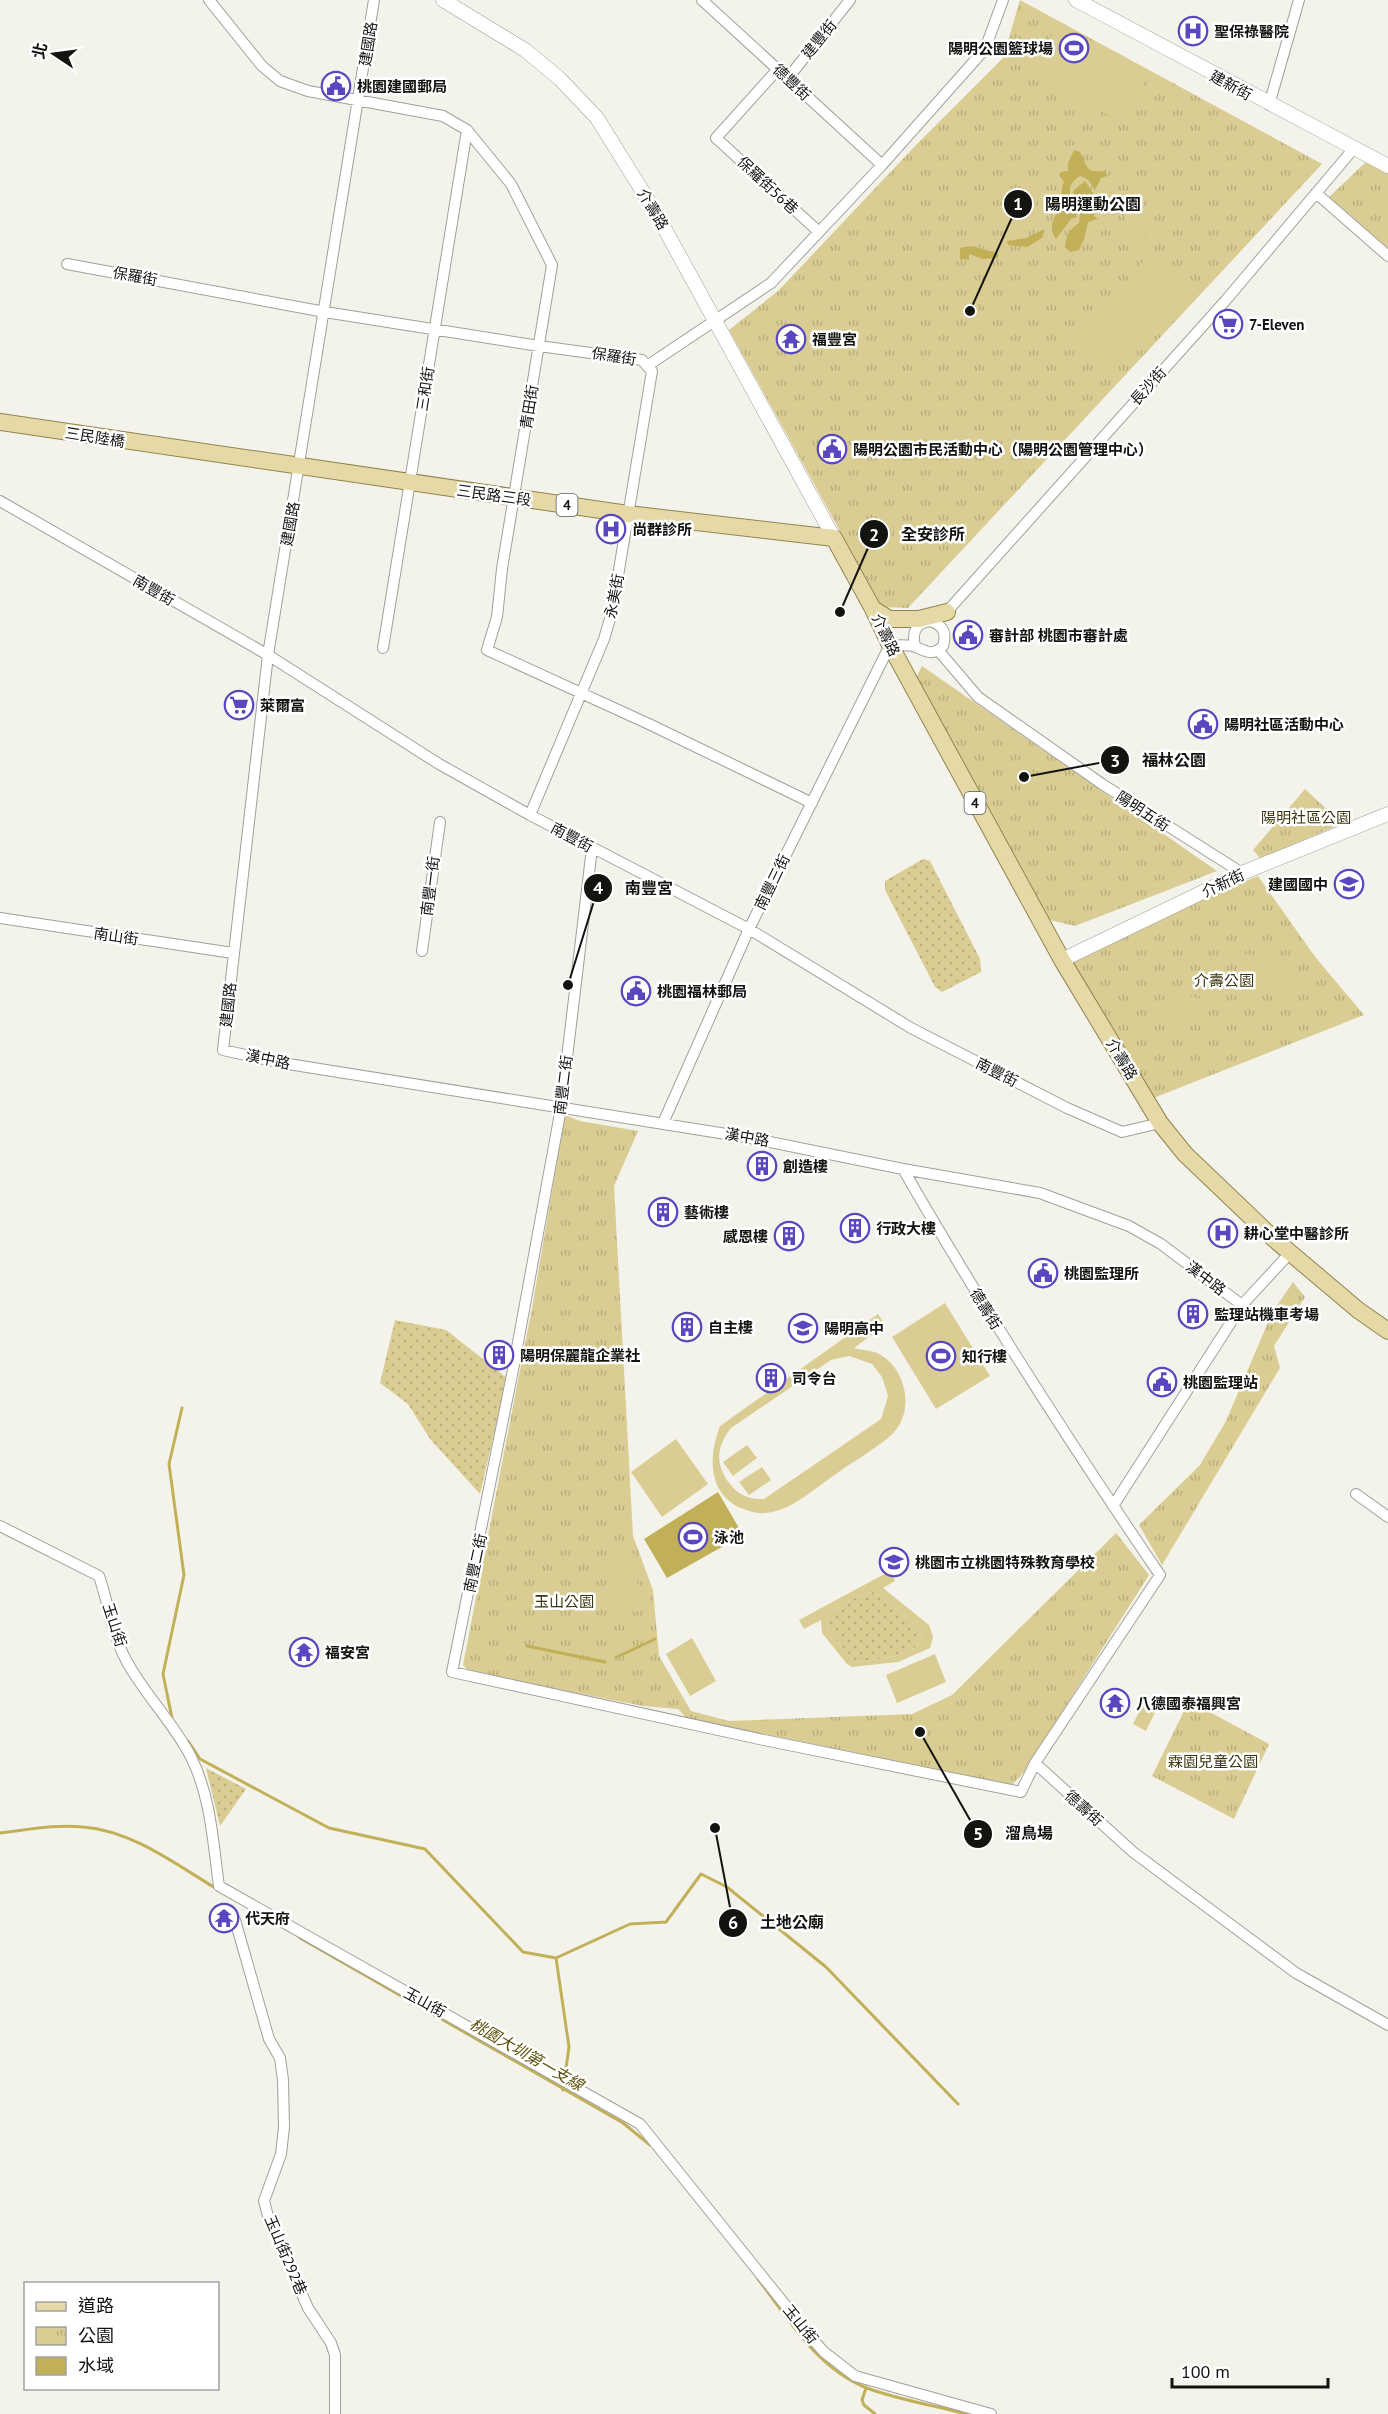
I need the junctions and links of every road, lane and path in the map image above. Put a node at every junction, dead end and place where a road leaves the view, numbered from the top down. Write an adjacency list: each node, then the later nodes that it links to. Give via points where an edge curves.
1 (209, 0): 12 (street, 青田街, via 262,66 280,81 308,91)
2 (374, 0): 12 (street, 建國路)
3 (444, 0): 23 (street, 介壽路, via 525,50 597,118)
4 (702, 0): 9 (street, 德豐街)
5 (850, 0): 11 (street, 建豐街)
6 (1003, 0): 16 (street, 保羅街, via 985,49)
7 (1076, 0): 13 (street, 建新街)
8 (1299, 0): 13 (street)
9 (714, 4): 10 (street, 德豐街)
10 (778, 69): 11 (street, 德豐街); 19 (street, 保羅街56巷, via 716,138)
11 (788, 78): 16 (street, 德豐街)
12 (359, 99): 14 (street, 青田街, via 443,116); 22 (street, 建國路)
13 (1269, 105): 15 (street, 建新街)
14 (467, 130): 24 (street, 三和街); 25 (street, 青田街, via 511,184 552,265)
15 (1355, 147): 17 (street, 建新街); 18 (street, 長沙街)
16 (882, 165): 19 (street, 保羅街)
17 (1388, 166)
18 (1316, 193): 20 (street); 36 (street, 長沙街, via 1226,300)
19 (819, 232): 23 (street, 保羅街, via 771,283)
20 (1388, 256)
21 (67, 264): 22 (street, 保羅街)
22 (325, 312): 24 (street, 保羅街); 29 (street, 建國路)
23 (716, 321): 26 (street, 保羅街); 34 (street, 介壽路)
24 (435, 329): 25 (street, 保羅街); 30 (street, 三和街)
25 (539, 346): 26 (street, 保羅街, via 642,360); 31 (street, 青田街)
26 (647, 366): 33 (street, 永美街, via 652,371)
27 (0, 422): 28 (main road, 三民陸橋 / 4)
28 (189, 452): 29 (main road, 三民路三段 / 4)
29 (300, 467): 30 (main road, 三民路三段 / 4); 41 (street, 建國路)
30 (410, 483): 31 (main road, 三民路三段 / 4); 39 (street, 三和街)
31 (514, 498): 33 (main road, 三民路三段 / 4); 42 (street, 青田街, via 497,617 487,650)
32 (0, 501): 41 (street, 南豐街)
33 (628, 514): 34 (main road, 三民路三段 / 4); 42 (street, 永美街, via 612,612)
34 (834, 538): 35 (main road, 介壽路 / 4)
35 (873, 609): 36 (main road, via 889,619); 37 (main road, 介壽路 / 4)
36 (942, 617): 38 (street, 長沙街, via 917,626); 40 (street, via 945,633 943,646)
37 (890, 645): 38 (street); 43 (street, 南豐三街); 53 (main road, 介壽路 / 4)
38 (915, 646): 40 (street, via 926,653)
39 (383, 648)
40 (938, 650): 48 (street, 陽明五街, via 978,697 1102,784)
41 (268, 655): 45 (street, 南豐街, via 427,757); 52 (street, 建國路)
42 (582, 693): 43 (street, 青田街); 45 (street, 永美街)
43 (812, 803): 50 (street, 南豐三街)
44 (1388, 814): 48 (street, 介新街)
45 (530, 815): 47 (street, 南豐街)
46 (440, 822): 51 (street, 南豐一街)
47 (592, 848): 50 (street, 南豐街); 55 (street, 南豐二街)
48 (1242, 873): 53 (street, 介新街)
49 (0, 918): 52 (street, 南山街)
50 (749, 929): 56 (street, 南豐三街); 57 (street, 南豐街, via 911,1028 1067,1108 1122,1132)
51 (422, 951)
52 (233, 953): 54 (street, 建國路)
53 (1062, 960): 57 (main road, 介壽路 / 4)
54 (223, 1050): 55 (street, 漢中路)
55 (561, 1108): 56 (street, 漢中路); 66 (street, 南豐二街, via 452,1672 1021,1792)
56 (663, 1123): 58 (street, 漢中路)
57 (1160, 1123): 59 (main road, 介壽路 / 4, via 1185,1154)
58 (903, 1169): 60 (street, 漢中路, via 1040,1193 1083,1207 1161,1244); 63 (street, 德壽街, via 1021,1366)
59 (1290, 1253): 60 (street); 61 (main road, 介壽路 / 4)
60 (1242, 1305): 63 (street)
61 (1388, 1331)
62 (1356, 1494): 64 (street)
63 (1113, 1506): 66 (street, 德壽街, via 1160,1575)
64 (1388, 1517)
65 (0, 1526): 70 (street, 玉山街, via 99,1576 129,1666 191,1758 206,1797 219,1886 640,2124 815,2342 855,2376)
66 (1035, 1763): 68 (street, 德壽街, via 1133,1852 1296,1972)
67 (235, 1920): 69 (street, 玉山街292巷, via 268,2039 280,2058 284,2127 280,2154 264,2201 308,2308 331,2343 335,2355)
68 (1388, 2025)
69 (335, 2414)
70 (991, 2414)

